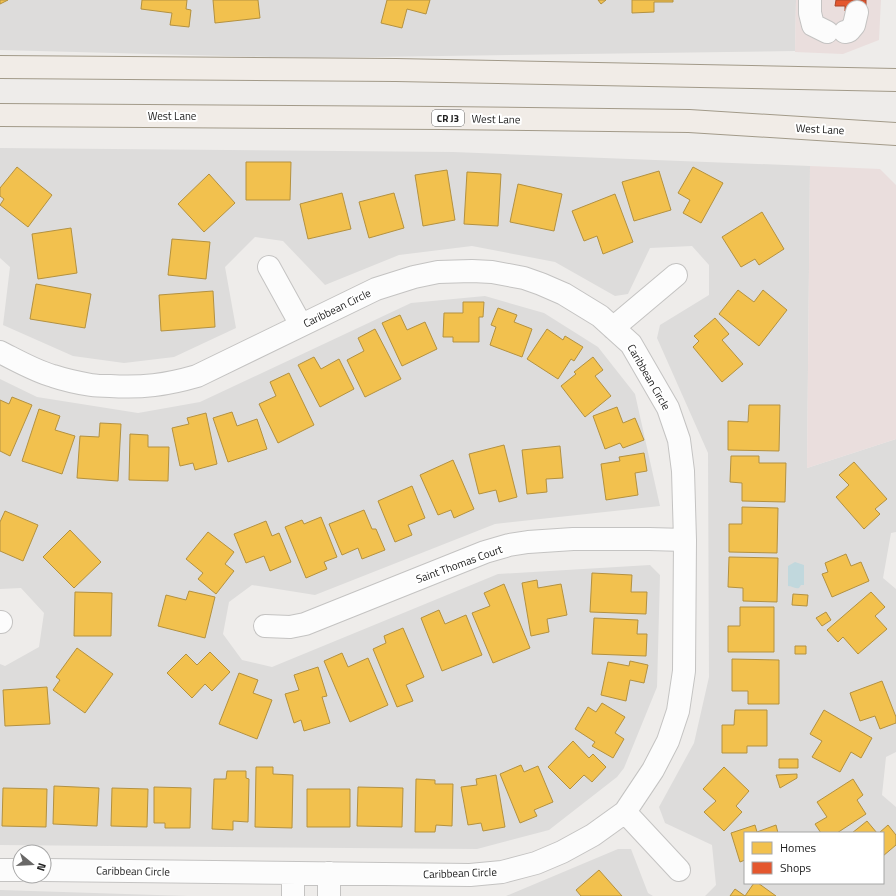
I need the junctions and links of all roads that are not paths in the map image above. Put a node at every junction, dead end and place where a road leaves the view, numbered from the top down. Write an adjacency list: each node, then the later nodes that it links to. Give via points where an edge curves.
1 (810, 0): 2 (street, via 813,25 836,32 849,31 854,25)
2 (857, 12)
3 (0, 67): 4 (main road)
4 (896, 80)
5 (0, 115): 6 (main road, West Lane / CR J3, via 689,122)
6 (896, 134)
7 (269, 267): 9 (street)
8 (676, 275): 10 (street)
9 (301, 326): 10 (street, Caribbean Circle, via 376,289 438,272 472,271 524,278 541,284 564,294 600,316); 11 (street, Caribbean Circle, via 196,376 147,387 91,385 52,376)
10 (613, 328): 12 (street, Caribbean Circle, via 631,344 668,408 679,440 683,471)
11 (0, 352)
12 (685, 540): 13 (street, Saint Thomas Court, via 573,539 509,545 485,552 305,624); 14 (street, Caribbean Circle, via 684,671 678,711 668,741 653,770)
13 (265, 626)
14 (625, 812): 18 (street); 20 (street, Caribbean Circle, via 593,835 562,852 536,863 502,872 470,875)
15 (0, 870): 16 (street)
16 (12, 870)
17 (52, 870): 19 (street, Caribbean Circle)
18 (679, 870)
19 (293, 873): 20 (street, Caribbean Circle); 21 (street)
20 (329, 873): 22 (street)
21 (293, 896)
22 (329, 896)

